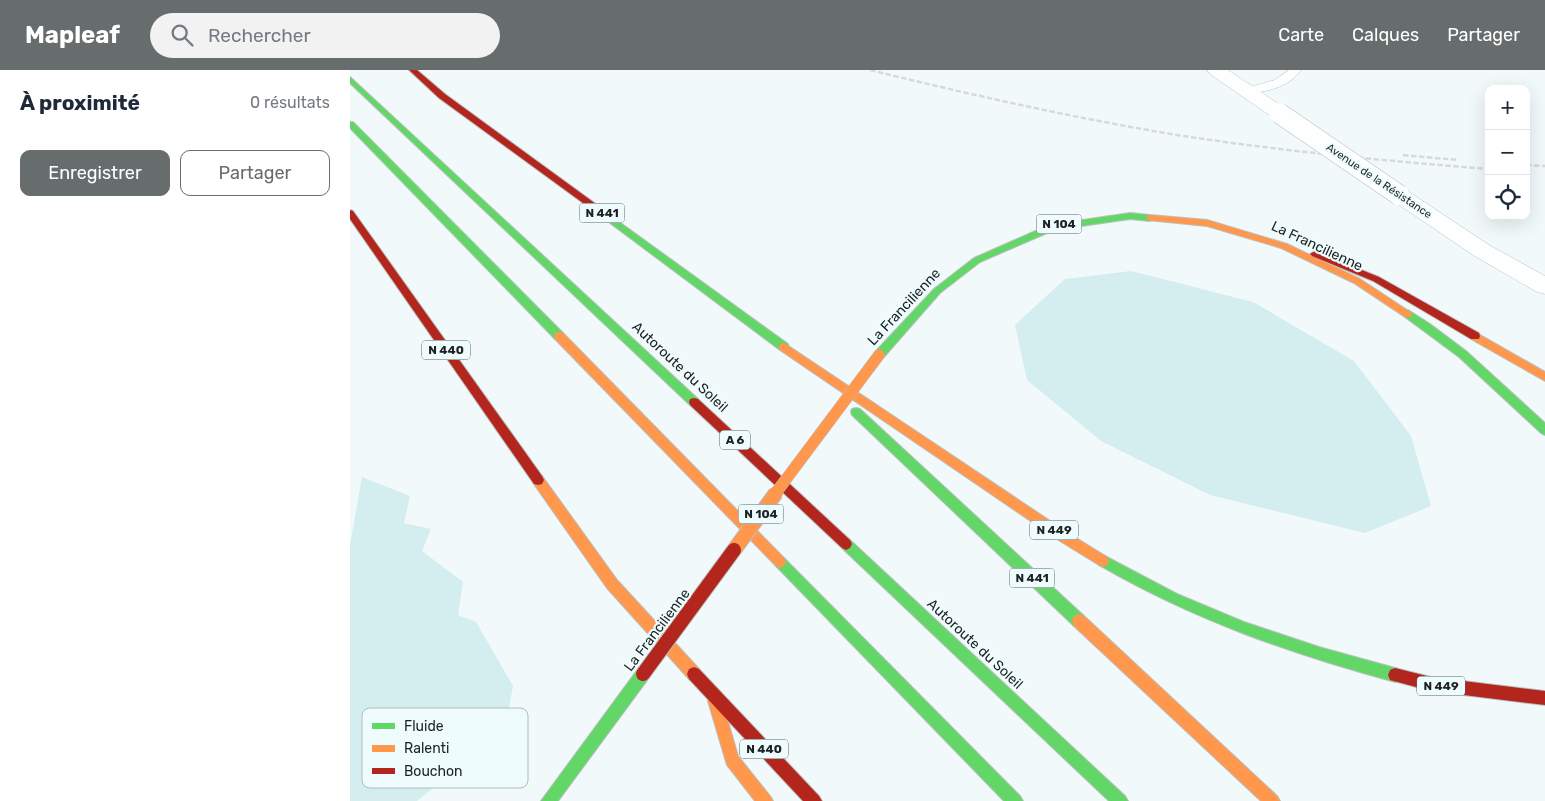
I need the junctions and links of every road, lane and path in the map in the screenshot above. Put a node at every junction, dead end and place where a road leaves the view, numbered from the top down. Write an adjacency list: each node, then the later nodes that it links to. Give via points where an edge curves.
1 (413, 70): 10 (main road, N 441, via 442,96)
2 (1216, 70): 5 (street, Avenue de la Résistance)
3 (1294, 70): 5 (lane, via 1289,78 1268,87)
4 (350, 78): 19 (main road, Autoroute du Soleil / A 6)
5 (1246, 90): 9 (street, Avenue de la Résistance, bridge, via 1481,250)
6 (350, 124): 18 (main road)
7 (350, 213): 13 (main road, N 440, via 612,584)
8 (1282, 243): 11 (main road, via 1376,279); 12 (main road, La Francilienne / N 104, via 1392,301 1444,338 1494,380); 15 (main road, La Francilienne / N 104, bridge, via 1234,228 1169,218 1111,217 1083,219 1027,234 975,261 940,288 879,355)
9 (1545, 286)
10 (793, 353): 14 (main road, N 449, via 1064,536 1128,576 1196,610 1258,635 1348,664 1431,684); 20 (main road, N 441)
11 (1545, 377)
12 (1545, 430)
13 (714, 697): 16 (main road, via 732,760); 17 (main road, N 440)
14 (1545, 698)
15 (549, 801)
16 (766, 801)
17 (814, 801)
18 (1015, 801)
19 (1120, 801)
20 (1272, 801)

